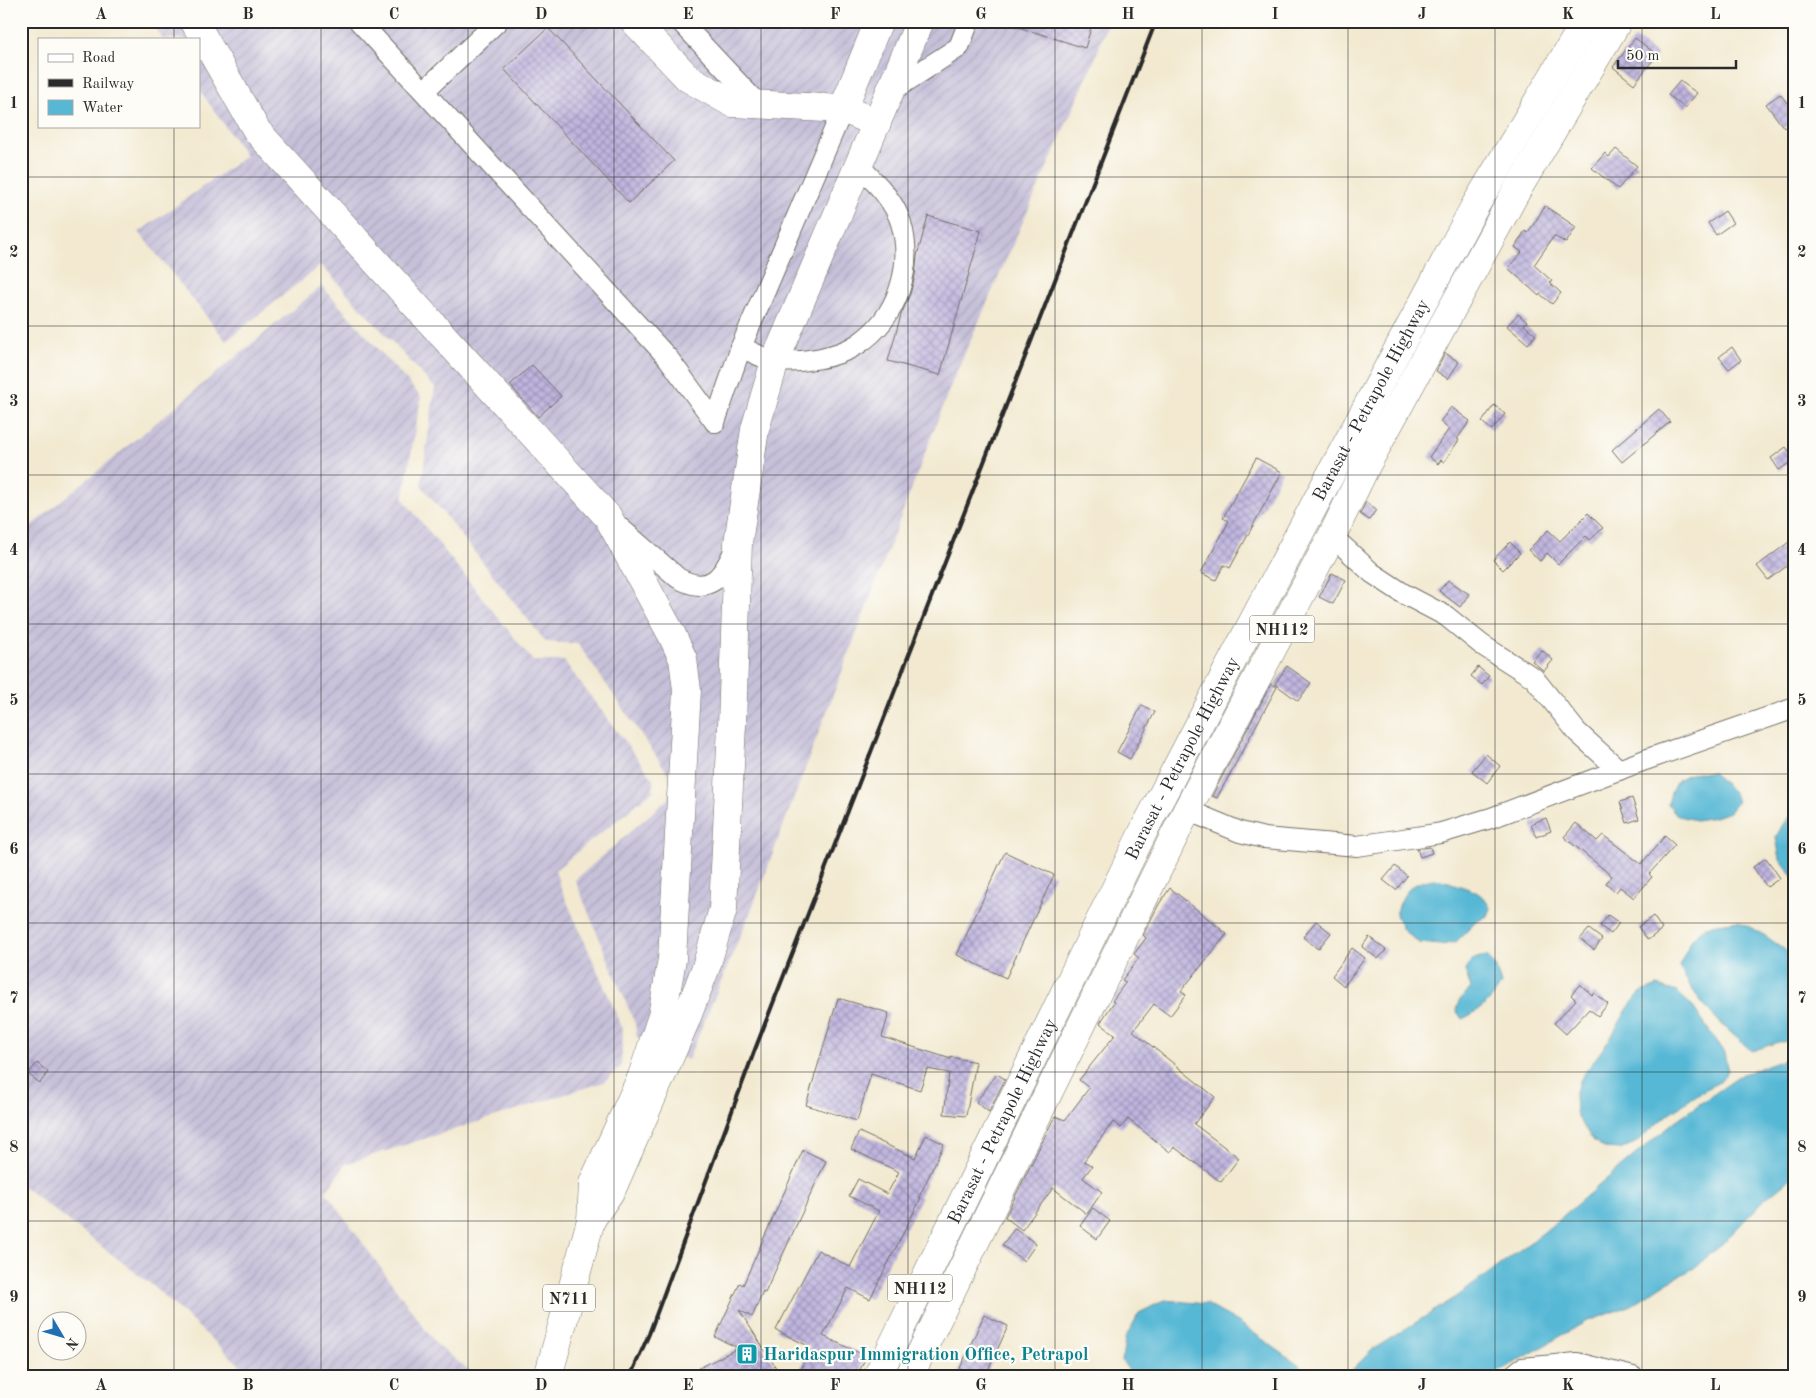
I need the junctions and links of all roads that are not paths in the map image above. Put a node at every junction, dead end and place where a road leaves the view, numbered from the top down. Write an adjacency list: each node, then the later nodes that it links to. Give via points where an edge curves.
1 (194, 21): 19 (highway, via 257,131)
2 (359, 21): 11 (street)
3 (498, 21): 11 (street)
4 (634, 21): 13 (highway, via 688,78 732,103)
5 (680, 21): 13 (street)
6 (879, 21): 14 (highway)
7 (920, 21): 12 (highway)
8 (969, 21): 12 (street, via 959,47)
9 (1586, 21): 27 (highway, Barasat - Petrapole Highway / NH112, via 1475,206 1233,658 1145,828)
10 (1618, 21): 20 (highway, Barasat - Petrapole Highway / NH112, via 1517,190 1367,464)
11 (424, 91): 17 (street, via 668,358 715,422)
12 (890, 92): 15 (highway)
13 (758, 104): 14 (highway)
14 (843, 109): 15 (highway); 17 (street)
15 (877, 123): 16 (highway)
16 (859, 166): 18 (highway); 18 (street, via 885,192 901,222 906,257 900,291 883,321 857,344 825,358)
17 (741, 347): 18 (street)
18 (775, 361): 21 (highway, via 755,429)
19 (608, 517): 21 (street, via 678,578 697,585 712,581 724,572); 25 (highway, via 672,634 683,659 687,690 672,959 662,1016 642,1076 593,1183)
20 (1332, 536): 23 (street, via 1372,573 1446,616 1482,645 1534,678 1577,732); 24 (highway, Barasat - Petrapole Highway / NH112)
21 (738, 543): 25 (highway, via 723,909 706,967 681,1030 612,1189)
22 (1795, 708): 23 (street)
23 (1619, 770): 24 (street, via 1491,818 1441,833 1357,846 1264,838 1240,832)
24 (1188, 810): 28 (highway, Barasat - Petrapole Highway / NH112)
25 (591, 1220): 26 (highway, N711)
26 (548, 1377)
27 (877, 1377)
28 (909, 1377)
29 (1511, 1377): 30 (street, via 1522,1368 1577,1363)
30 (1633, 1377)

